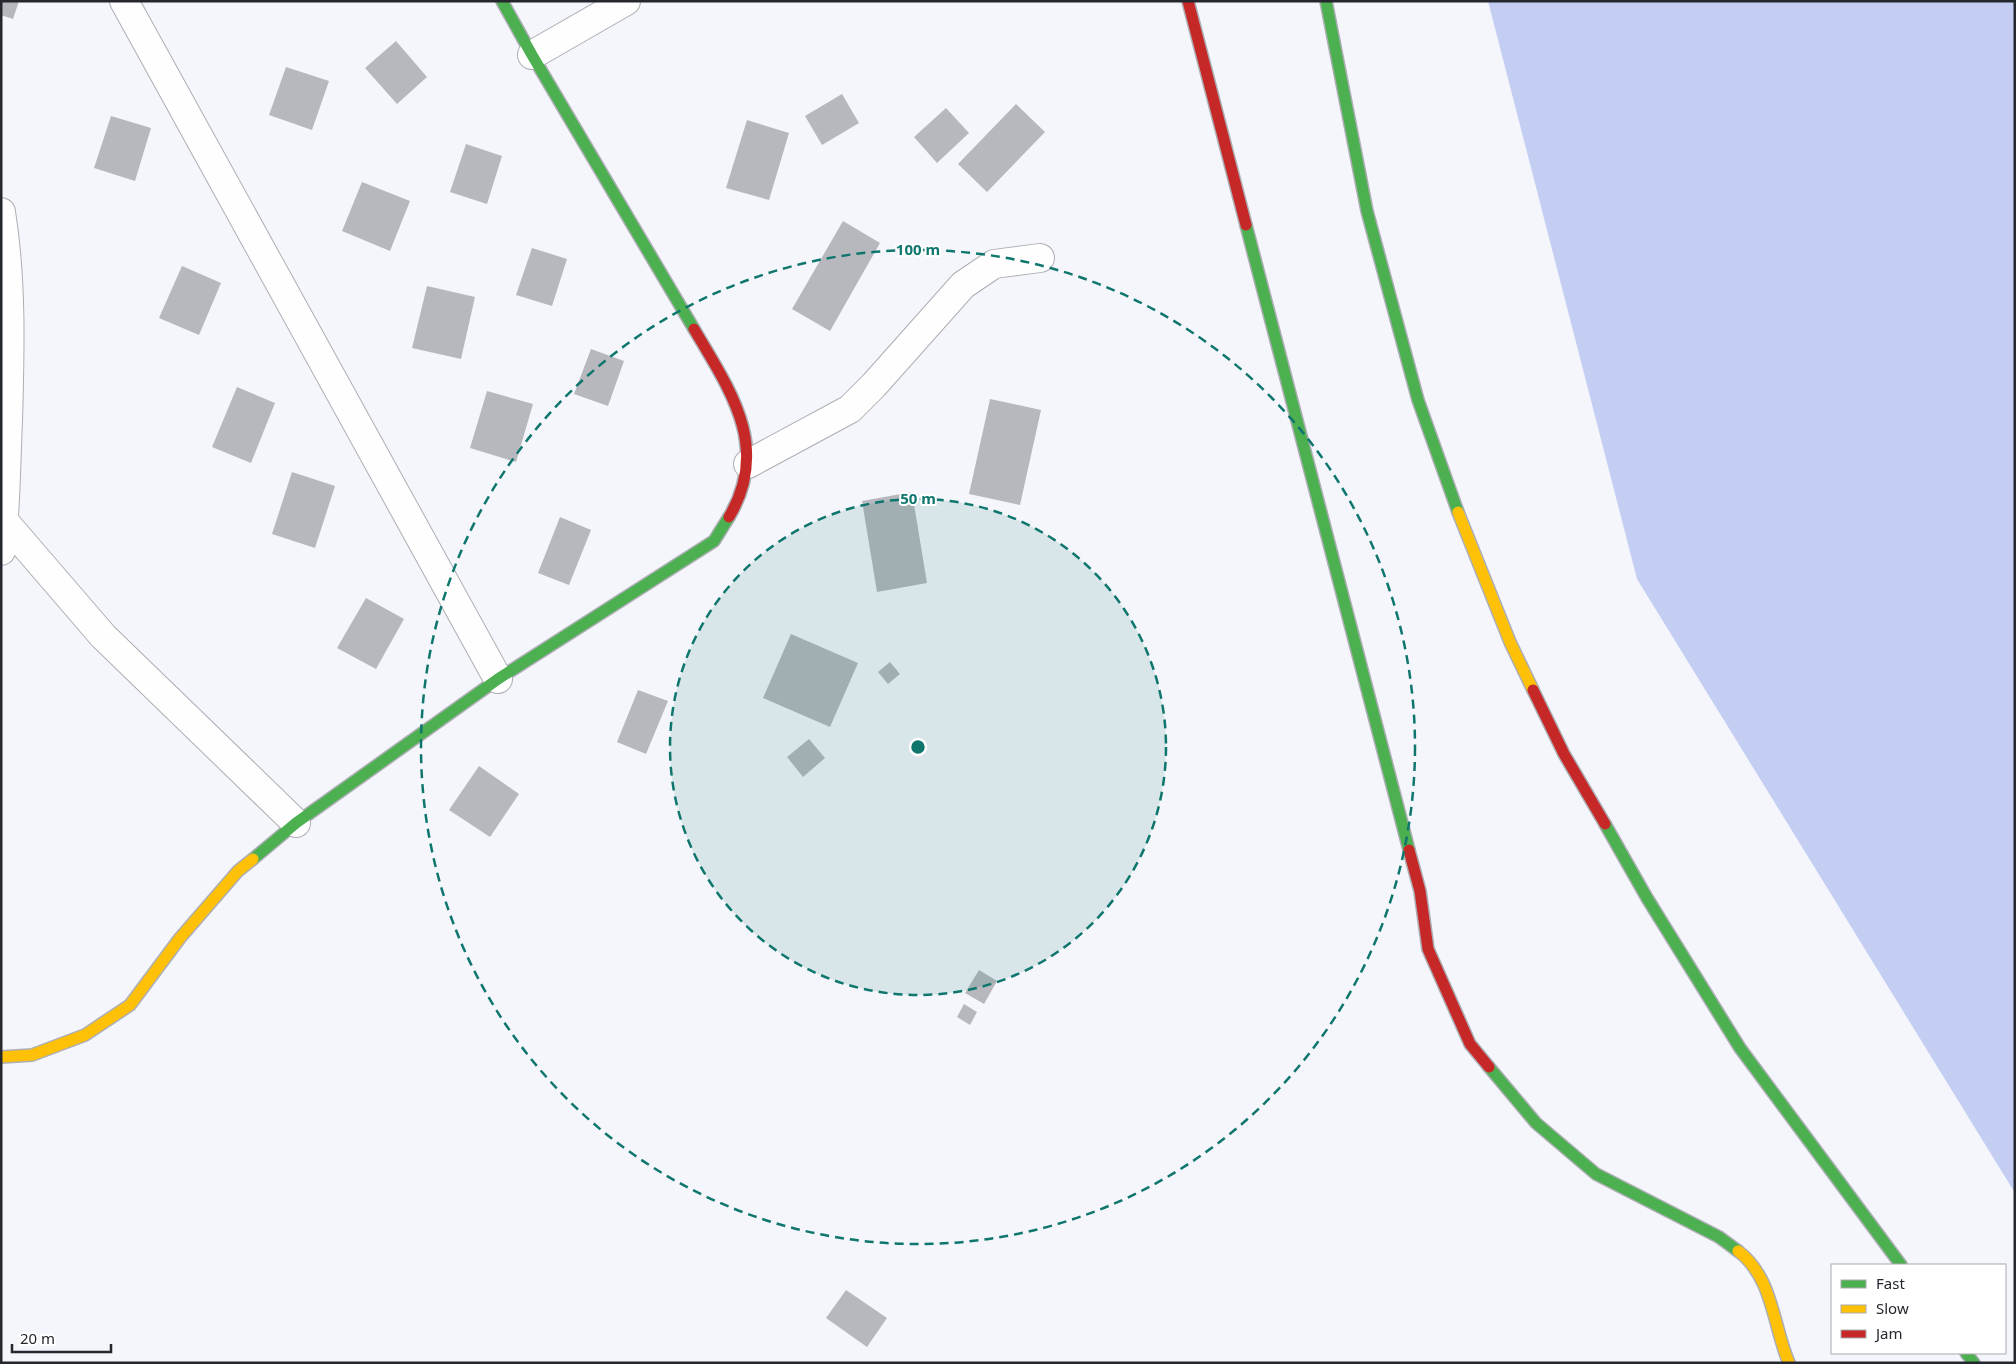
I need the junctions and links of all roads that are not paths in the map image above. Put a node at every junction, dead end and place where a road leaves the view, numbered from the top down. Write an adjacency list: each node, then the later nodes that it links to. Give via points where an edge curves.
1 (124, 1): 12 (street)
2 (502, 1): 6 (street)
3 (626, 1): 6 (street)
4 (1188, 1): 16 (street, via 1420,891 1428,949 1470,1044 1536,1123 1596,1174 1720,1237 1746,1257 1765,1284)
5 (1326, 1): 15 (street, via 1367,211 1418,400 1510,642 1569,762 1734,1040)
6 (532, 55): 9 (street, via 725,381 743,423)
7 (1, 212): 10 (street, via 6,243 10,349)
8 (1040, 258): 9 (street, via 994,264 963,285 850,409)
9 (748, 464): 12 (street, via 739,500 714,541)
10 (4, 521): 11 (street); 13 (street, via 103,636)
11 (1, 551)
12 (498, 680): 13 (street)
13 (296, 823): 14 (street, via 238,871 180,938 130,1005 85,1036 32,1055)
14 (1, 1057)
15 (1900, 1264)
16 (1789, 1363)

